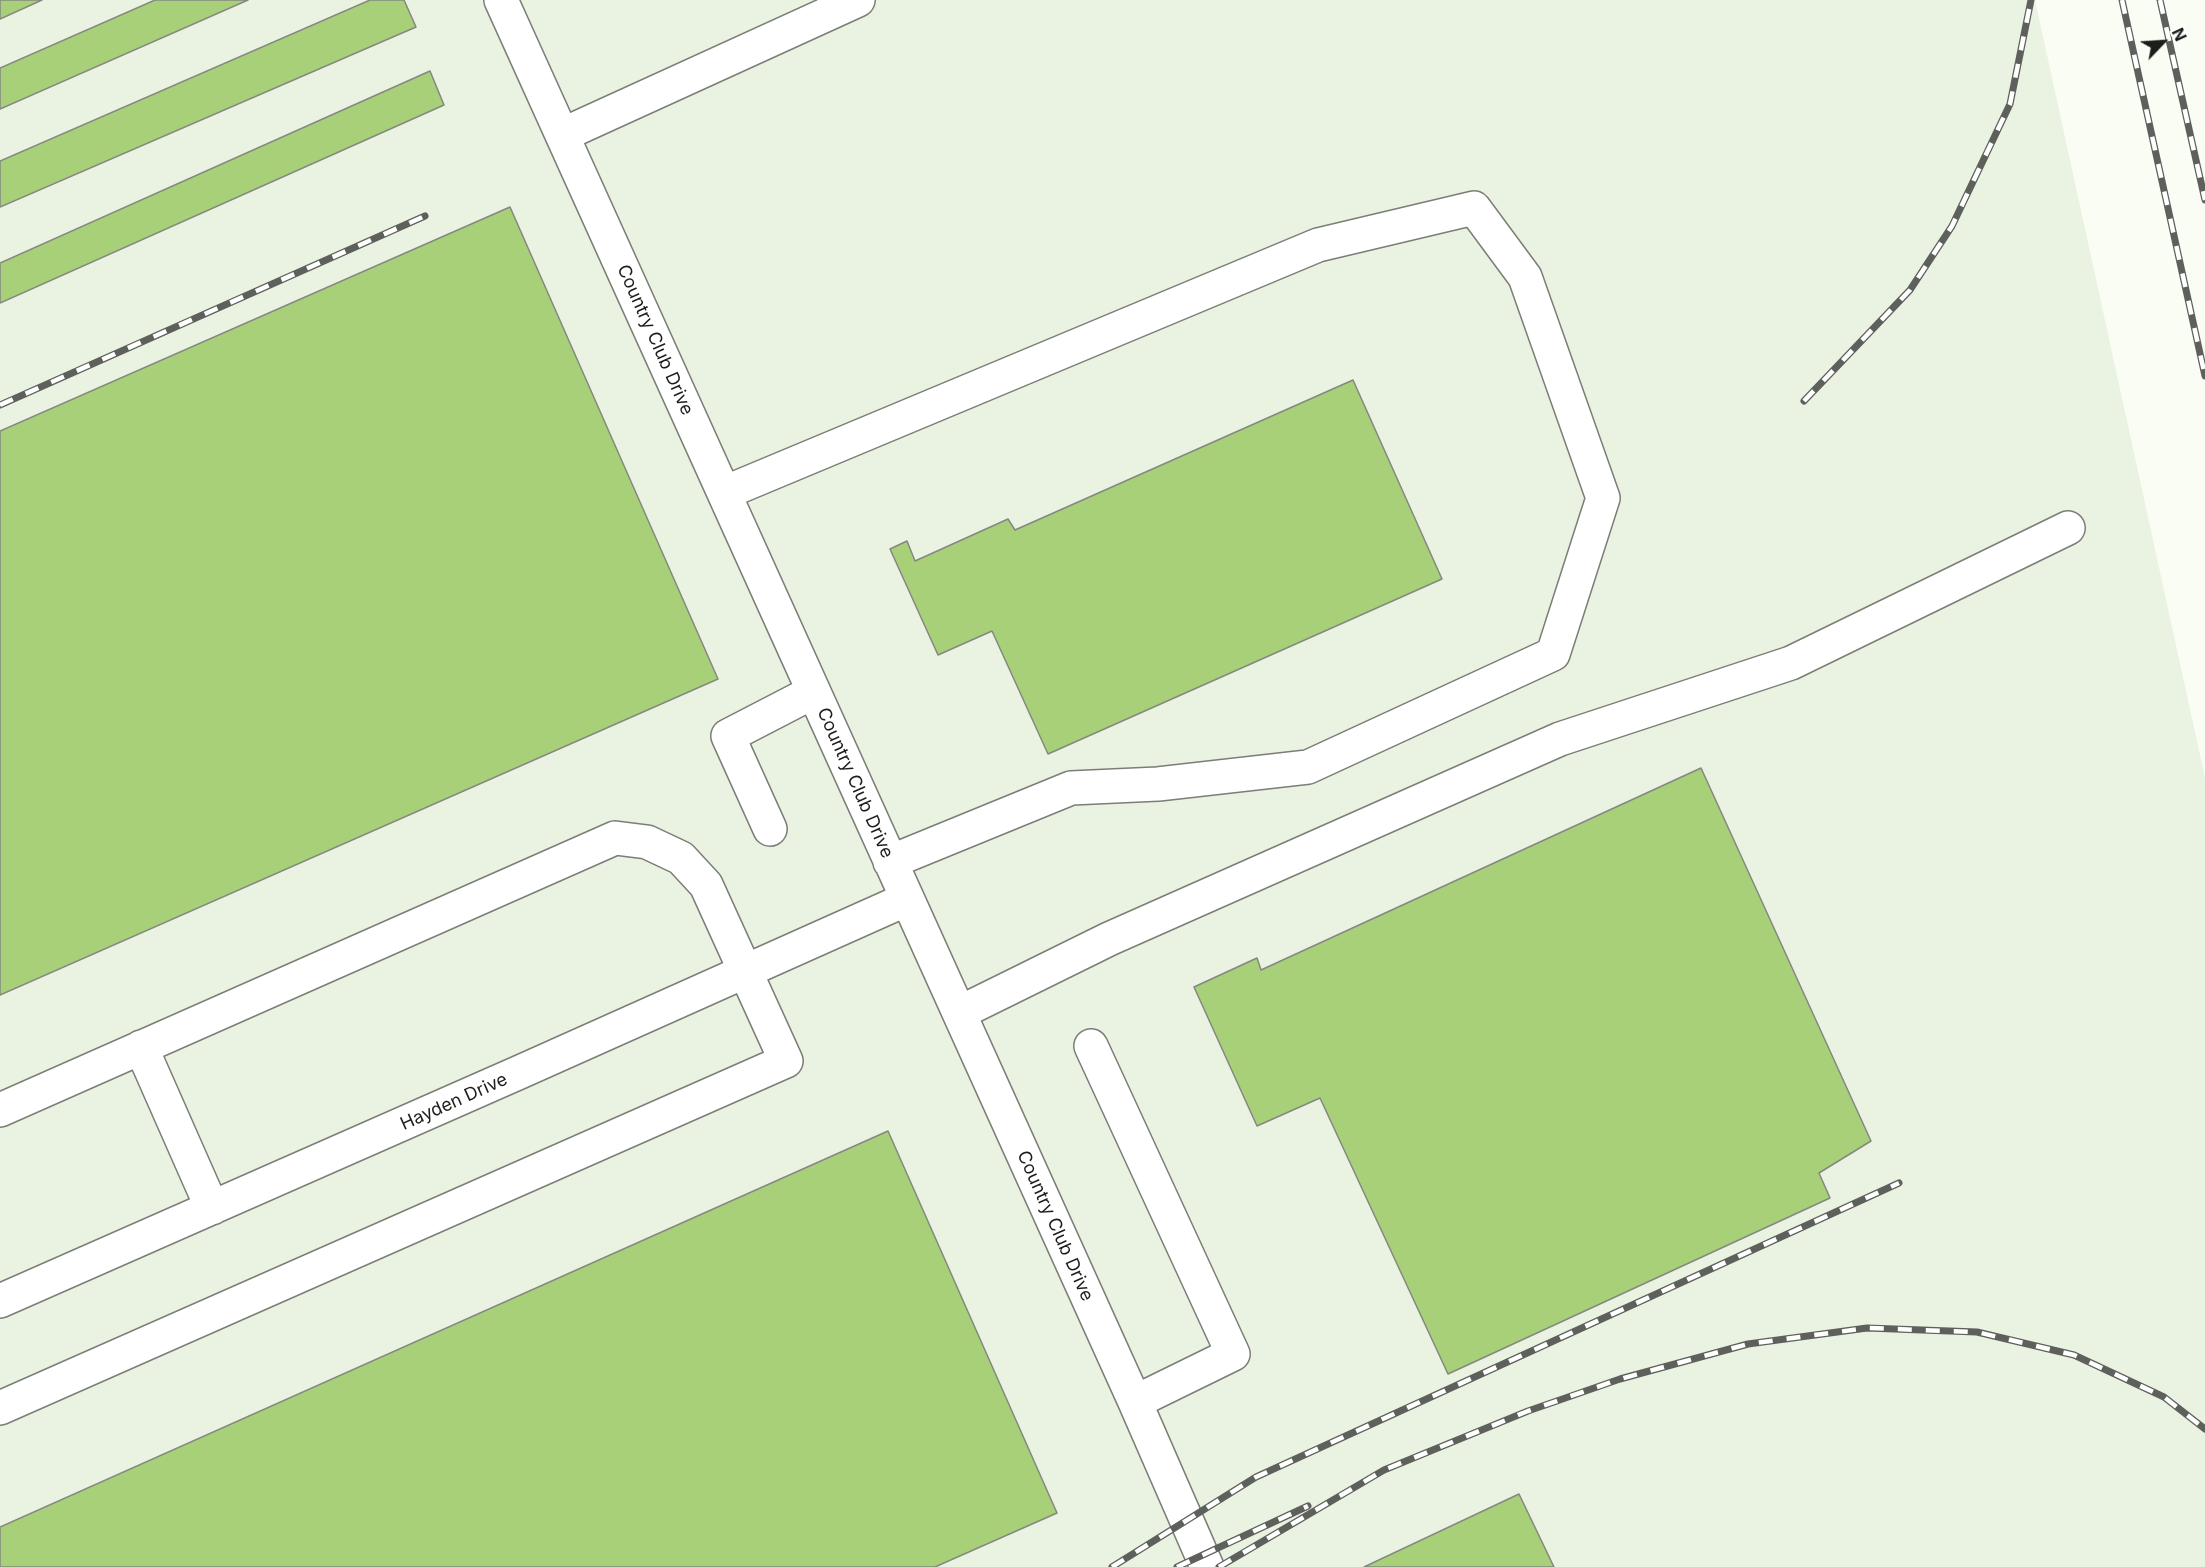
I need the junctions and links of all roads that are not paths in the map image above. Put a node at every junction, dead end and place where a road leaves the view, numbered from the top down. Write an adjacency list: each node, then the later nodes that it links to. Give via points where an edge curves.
1 (501, 0): 3 (street, Country Club Drive)
2 (858, 0): 3 (street)
3 (562, 135): 4 (street, Country Club Drive)
4 (724, 493): 6 (street, Country Club Drive); 8 (street, via 1318,245 1474,208 1525,277 1603,498 1553,654 1308,767 1158,784 1071,788)
5 (2068, 528): 11 (street, via 1791,663 1560,739 1109,939)
6 (813, 692): 7 (street, via 728,736); 8 (street, Country Club Drive)
7 (770, 829)
8 (890, 862): 9 (street, Country Club Drive)
9 (907, 899): 10 (street, Hayden Drive); 11 (street, Country Club Drive)
10 (746, 971): 13 (street, via 706,885 681,858 647,842 615,838); 15 (street, Hayden Drive); 18 (street, via 786,1061)
11 (959, 1012): 17 (street, Country Club Drive)
12 (1091, 1046): 17 (street, via 1233,1354)
13 (141, 1047): 14 (street); 15 (street)
14 (0, 1110)
15 (212, 1208): 16 (street, Hayden Drive)
16 (0, 1301)
17 (1135, 1402): 19 (street, Country Club Drive)
18 (0, 1408)
19 (1207, 1567)

